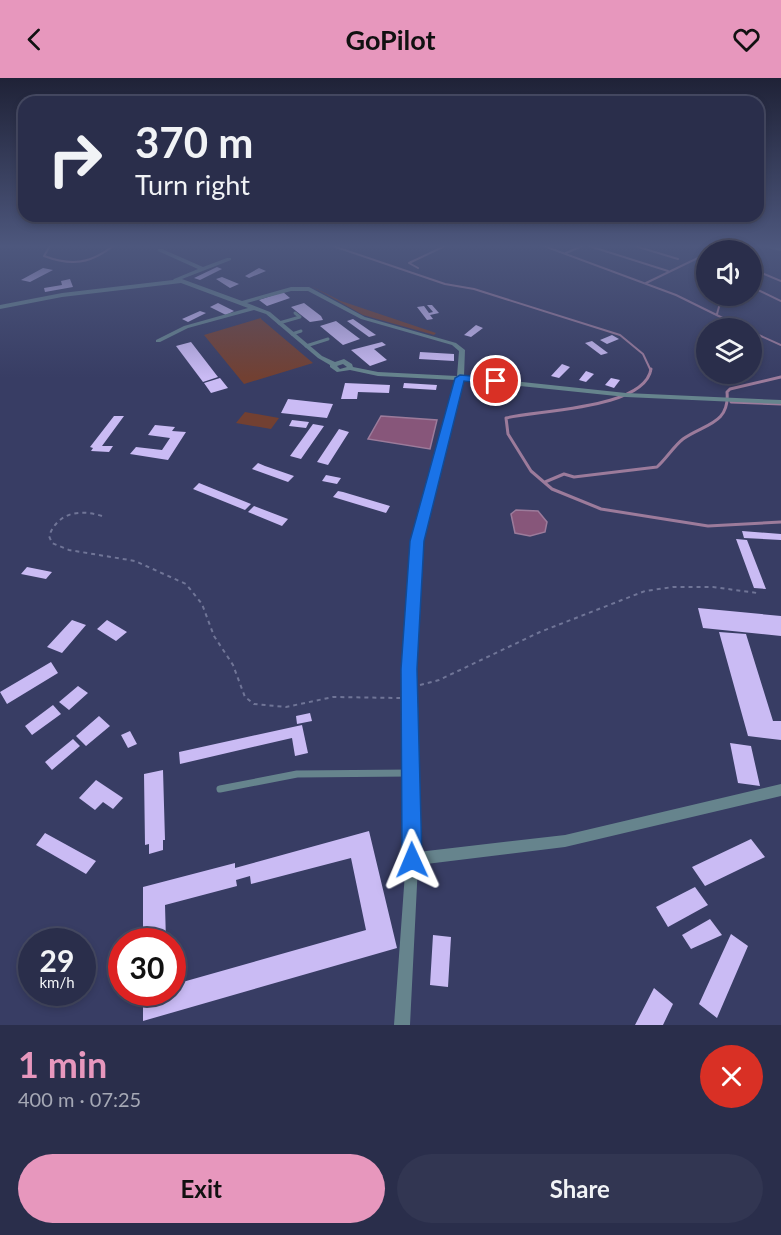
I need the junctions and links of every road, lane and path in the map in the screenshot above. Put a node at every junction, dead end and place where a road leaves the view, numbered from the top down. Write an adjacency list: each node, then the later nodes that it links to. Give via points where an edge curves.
1 (104, 290): 6 (street)
2 (210, 290): 5 (street)
3 (287, 290): 5 (street)
4 (305, 290): 15 (street, via 315,291 363,318 460,347)
5 (242, 303): 7 (street)
6 (0, 307)
7 (254, 308): 9 (street); 13 (street, via 196,324)
8 (296, 313): 9 (lane, via 300,317)
9 (279, 323): 11 (street)
10 (301, 331): 11 (lane)
11 (292, 334): 14 (street)
12 (328, 339): 14 (lane)
13 (158, 341)
14 (306, 346): 15 (street, via 333,364 347,362 350,368 378,374)
15 (460, 378): 16 (street, via 617,395); 19 (street, via 417,541)
16 (781, 402)
17 (102, 516): 19 (path, via 78,511 63,516 52,526 52,543 69,550 135,561 186,584 202,604 244,696 254,704 286,707 333,697)
18 (758, 593): 19 (path, via 713,587 645,591 540,632)
19 (409, 694): 20 (street)
20 (410, 773): 21 (lane, via 297,774); 23 (street)
21 (220, 789)
22 (781, 790): 23 (street, via 565,841)
23 (412, 860): 24 (street)
24 (402, 1025)

